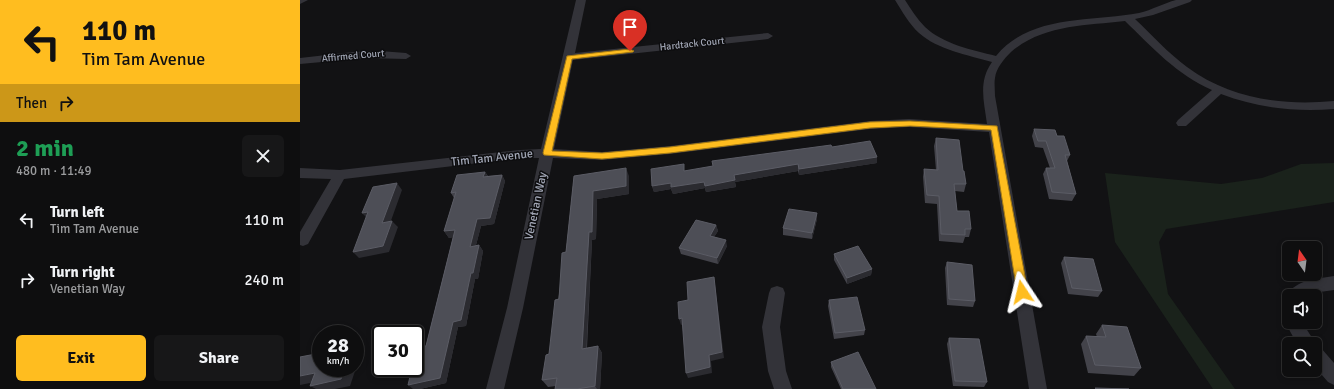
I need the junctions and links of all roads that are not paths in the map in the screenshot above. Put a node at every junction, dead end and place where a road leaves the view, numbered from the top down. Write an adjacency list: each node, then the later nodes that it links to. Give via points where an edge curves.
1 (581, 0): 7 (street, Venetian Way)
2 (900, 0): 8 (street, via 924,32 946,44)
3 (1187, 0): 4 (street, via 1139,16)
4 (1127, 17): 8 (street, via 1050,27 1028,35); 10 (street, via 1192,76)
5 (768, 36): 7 (street, Hardtack Court)
6 (406, 56): 9 (street, Affirmed Court, via 390,53)
7 (569, 57): 14 (street, Venetian Way)
8 (998, 60): 13 (street, via 989,76 988,96)
9 (300, 61)
10 (1218, 90): 11 (street, via 1267,104 1314,108); 12 (street)
11 (1334, 105)
12 (1182, 123)
13 (994, 128): 14 (street, Tim Tam Avenue, via 910,123 870,125 602,156); 25 (street)
14 (547, 153): 16 (street, Tim Tam Avenue); 23 (street, Venetian Way, via 515,308)
15 (300, 174): 16 (street, Tim Tam Avenue)
16 (340, 175): 17 (street)
17 (304, 240)
18 (1334, 283): 19 (street)
19 (1306, 289)
20 (777, 293): 24 (street, via 771,327 777,371)
21 (1322, 362): 22 (street)
22 (1334, 376)
23 (495, 389)
24 (783, 389)
25 (1038, 389)

